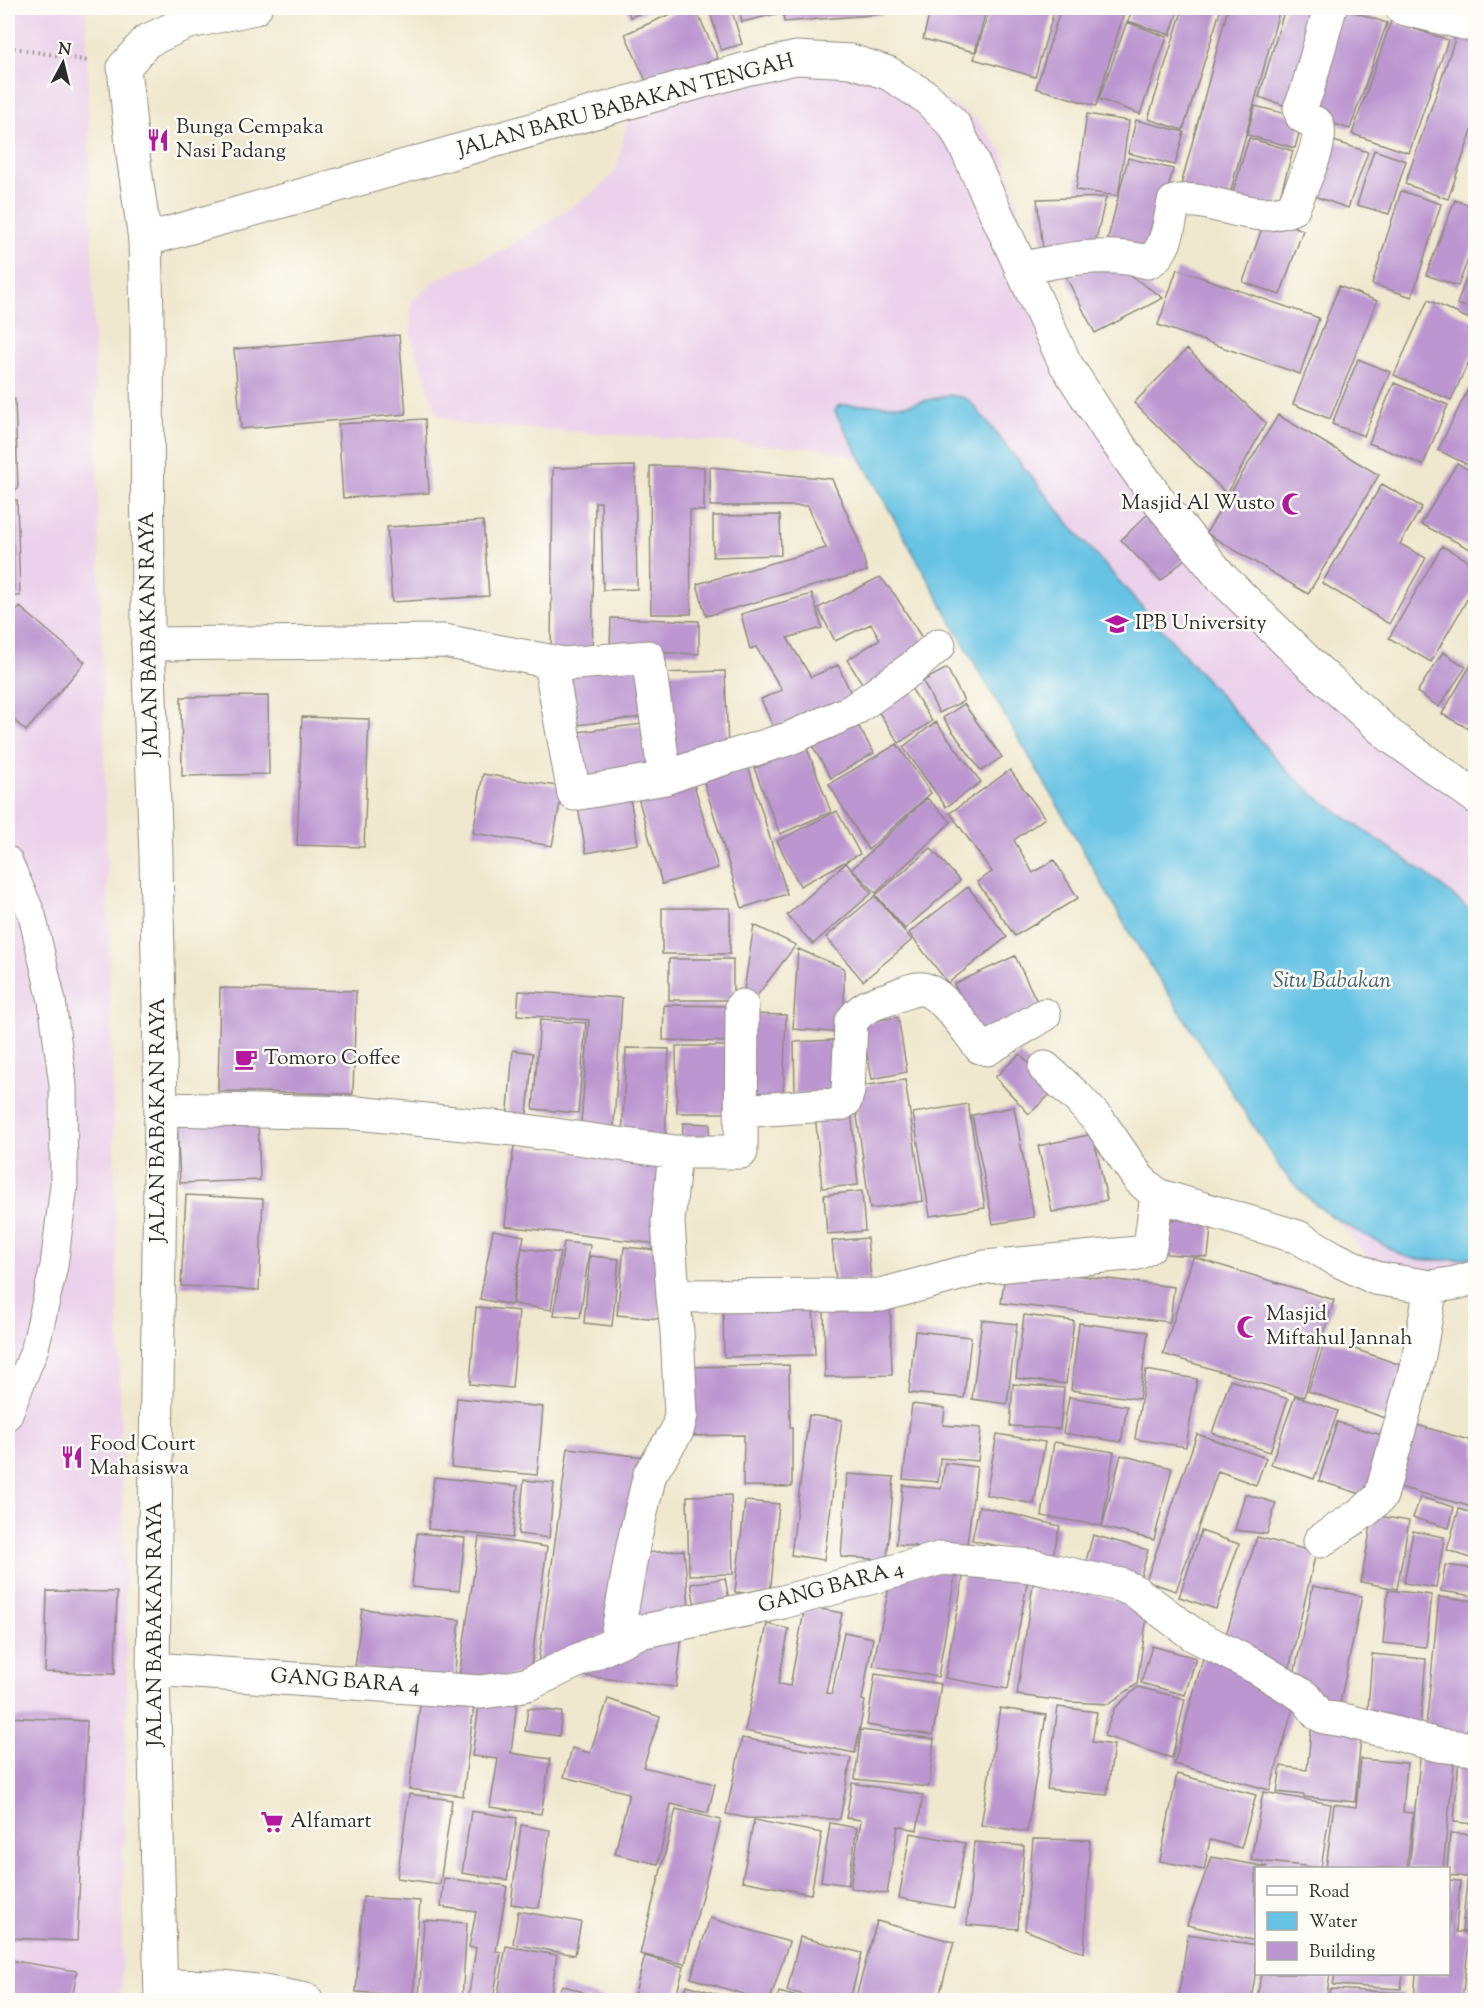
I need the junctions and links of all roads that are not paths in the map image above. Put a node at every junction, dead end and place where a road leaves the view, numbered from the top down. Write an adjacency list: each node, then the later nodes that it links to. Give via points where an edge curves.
1 (255, 8): 5 (street, JALAN BABAKAN RAYA, via 185,23 147,41 124,67)
2 (1330, 8): 6 (street, via 1300,108 1302,116 1317,124 1320,131 1293,208 1281,214 1255,213 1186,199 1174,202 1161,252 1148,262 1128,257 1065,259)
3 (1401, 8): 4 (street)
4 (1476, 26)
5 (145, 240): 6 (street, JALAN BARU BABAKAN TENGAH, via 796,58 851,61 888,73 926,97 954,125); 7 (street, JALAN BABAKAN RAYA)
6 (1021, 269): 11 (street, JALAN BARU BABAKAN TENGAH, via 1065,363 1108,431 1222,578 1389,735)
7 (148, 644): 9 (street, via 444,641); 16 (street, JALAN BABAKAN RAYA)
8 (939, 645): 10 (street, via 852,711 788,739)
9 (550, 662): 10 (street, via 648,657); 10 (street, via 574,794)
10 (665, 778)
11 (1476, 797)
12 (8, 860): 23 (lane, via 32,915 52,1001 63,1085 64,1174 54,1266 35,1348)
13 (742, 1005): 17 (street)
14 (1044, 1015): 17 (street, via 984,1049 940,998 919,989 869,1005 856,1014 851,1023 845,1101)
15 (1045, 1068): 19 (street, via 1100,1122 1138,1179)
16 (160, 1109): 18 (street, via 357,1113 513,1129); 26 (street, JALAN BABAKAN RAYA)
17 (741, 1111): 18 (street, via 741,1152)
18 (675, 1152): 22 (street, via 668,1222)
19 (1157, 1196): 21 (street, via 1298,1237 1375,1278); 22 (street, via 1150,1246 1138,1252 985,1267 880,1295)
20 (1476, 1277): 21 (street)
21 (1431, 1287): 24 (street, via 1419,1361 1381,1496)
22 (672, 1296): 25 (street, via 681,1415 677,1431 650,1474)
23 (8, 1416)
24 (1320, 1541)
25 (616, 1642): 26 (street, GANG BARA 4, via 528,1684 480,1692); 27 (street, GANG BARA 4, via 639,1632 783,1602 942,1558 1031,1566 1121,1585 1136,1592 1194,1635 1302,1695 1323,1717 1438,1745)
26 (153, 1670): 28 (street, JALAN BABAKAN RAYA)
27 (1476, 1749)
28 (161, 1993): 29 (street, via 222,1987)
29 (306, 2001)

